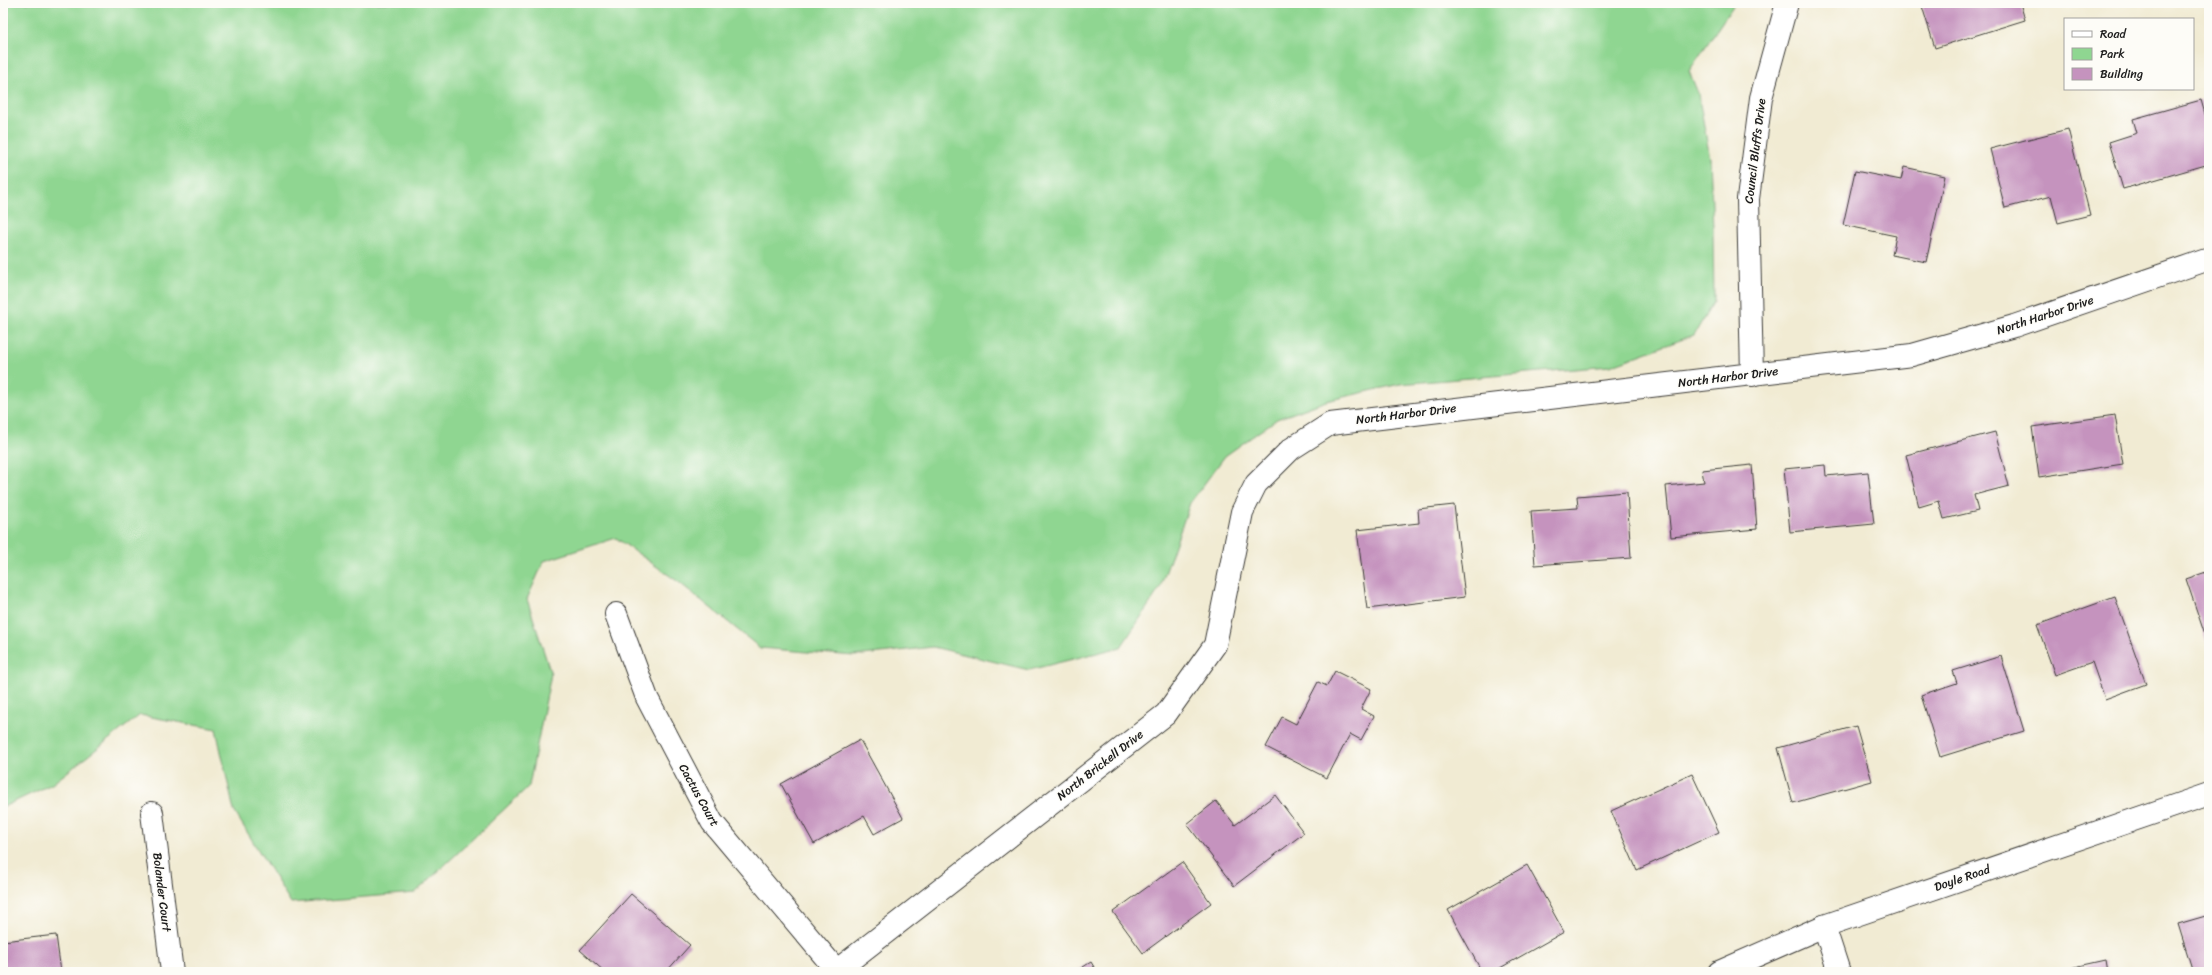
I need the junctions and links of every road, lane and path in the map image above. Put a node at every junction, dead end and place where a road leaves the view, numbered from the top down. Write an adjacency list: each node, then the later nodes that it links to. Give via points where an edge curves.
1 (1787, 3): 3 (street, Council Bluffs Drive, via 1761,98 1748,199)
2 (2209, 259): 3 (street, North Harbor Drive, via 2014,326 1912,355)
3 (1752, 375): 4 (street, North Harbor Drive, via 1330,424 1291,449)
4 (1256, 484): 9 (street, North Brickell Drive, via 1242,512 1215,645 1166,714)
5 (616, 614): 9 (street, Cactus Court, via 647,698 712,822)
6 (2209, 794): 8 (street, Doyle Road)
7 (152, 813): 10 (street, Bolander Court)
8 (1824, 926): 11 (street, Doyle Road); 12 (street)
9 (836, 971)
10 (172, 972)
11 (1719, 972)
12 (1839, 972)

